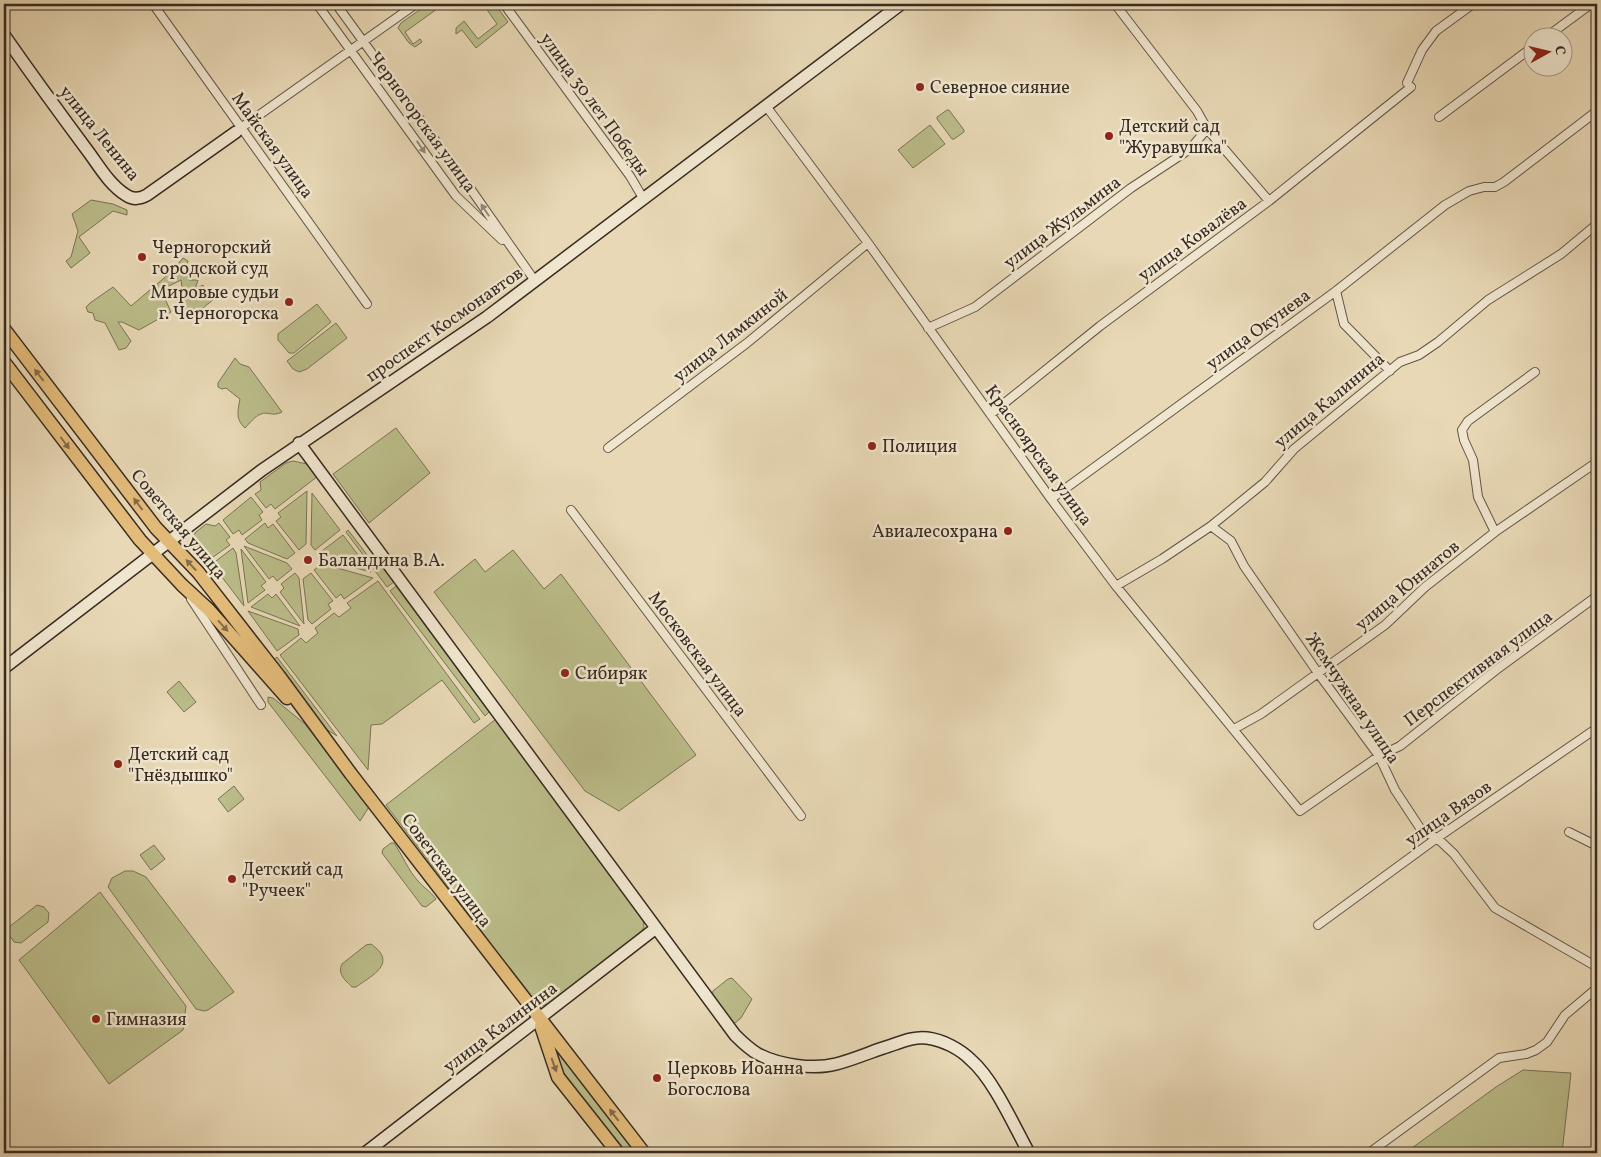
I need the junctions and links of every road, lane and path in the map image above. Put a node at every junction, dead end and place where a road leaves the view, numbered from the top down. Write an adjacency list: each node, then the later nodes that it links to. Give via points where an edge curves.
1 (153, 4): 19 (street, Майская улица)
2 (317, 4): 13 (street, Черногорская улица)
3 (336, 4): 12 (street, Черногорская улица)
4 (416, 4): 12 (street)
5 (504, 4): 20 (street, улица 30 лет Победы)
6 (901, 4): 15 (main road, проспект Космонавтов)
7 (1115, 4): 18 (street, via 1197,111)
8 (1473, 4): 21 (street, улица Ковалёва, via 1436,31 1422,50 1409,85)
9 (1590, 4): 10 (street)
10 (1559, 28)
11 (4, 35): 19 (main road, улица Ленина, via 106,175 126,195 141,198 148,195)
12 (364, 42): 13 (street); 24 (street, Черногорская улица, one-way to 12)
13 (352, 50): 19 (street); 24 (street, Черногорская улица, one-way to 24, via 456,196)
14 (1524, 54): 17 (street)
15 (766, 106): 20 (main road, проспект Космонавтов); 23 (street, Красноярская улица)
16 (1597, 111): 26 (street, улица Окунева, via 1504,182 1469,191 1445,205)
17 (1440, 117)
18 (1207, 129): 21 (street); 29 (street, улица Жульмина, via 1190,149 1131,188 975,307)
19 (239, 130): 27 (street, Майская улица)
20 (644, 198): 25 (main road, проспект Космонавтов)
21 (1269, 201): 33 (street, улица Ковалёва, via 1100,326)
22 (1597, 224): 31 (street, улица Калинина, via 1561,254 1488,300 1438,342 1419,355 1400,362)
23 (868, 244): 29 (street, Красноярская улица); 35 (street, улица Лямкиной, via 747,343)
24 (513, 250): 25 (street, Черногорская улица)
25 (535, 281): 34 (main road, проспект Космонавтов, via 458,338)
26 (1336, 291): 31 (street, via 1344,324); 37 (street, улица Окунева)
27 (367, 304)
28 (4, 328): 41 (main road, Советская улица, one-way to 28)
29 (928, 328): 33 (street, Красноярская улица)
30 (4, 362): 42 (main road, Советская улица, one-way to 42)
31 (1390, 371): 39 (street, улица Калинина, via 1294,449 1266,482)
32 (1535, 372): 40 (street, via 1468,421 1462,430 1473,460 1478,498)
33 (991, 414): 37 (street, Красноярская улица)
34 (299, 443): 41 (main road, проспект Космонавтов); 59 (main road)
35 (608, 448)
36 (1597, 462): 40 (street, улица Юннатов)
37 (1050, 499): 44 (street, Красноярская улица)
38 (571, 510): 54 (street, Московская улица)
39 (1211, 526): 44 (street, улица Калинина); 47 (street, Жемчужная улица, via 1231,541 1244,566)
40 (1495, 532): 47 (street, улица Юннатов, via 1425,587 1385,625)
41 (169, 541): 42 (main road, проспект Космонавтов); 51 (main road, Советская улица, one-way to 41, via 198,572)
42 (153, 554): 43 (main road, Советская улица); 46 (main road, проспект Космонавтов)
43 (182, 585): 48 (street); 51 (main road, Советская улица, one-way to 51, via 209,610)
44 (1116, 586): 50 (street, Красноярская улица)
45 (1597, 596): 52 (street, Перспективная улица, via 1400,746)
46 (4, 668)
47 (1318, 673): 50 (street, улица Юннатов); 52 (street, Жемчужная улица)
48 (261, 705)
49 (1597, 728): 56 (street, улица Вязов)
50 (1234, 729): 53 (street, Красноярская улица)
51 (327, 742): 62 (main road, Советская улица)
52 (1379, 756): 53 (street, Перспективная улица); 56 (street, Жемчужная улица, via 1395,790 1422,831)
53 (1300, 811)
54 (801, 816)
55 (1569, 832): 57 (street)
56 (1437, 838): 58 (street, улица Вязов); 60 (street, Жемчужная улица, via 1454,854 1495,908)
57 (1597, 846)
58 (1318, 925)
59 (656, 928): 62 (main road, улица Калинина); 66 (main road, via 735,1035 759,1054 818,1066 835,1064 912,1039 939,1041 972,1060 986,1077)
60 (1597, 967)
61 (1597, 988): 67 (street, via 1565,1015 1547,1042 1536,1050 1499,1058)
62 (539, 1019): 63 (main road, улица Калинина); 64 (main road, Советская улица, one-way to 64, via 558,1077); 65 (main road, Советская улица, one-way to 62)
63 (365, 1153)
64 (618, 1153)
65 (644, 1153)
66 (1029, 1153)
67 (1369, 1153)

